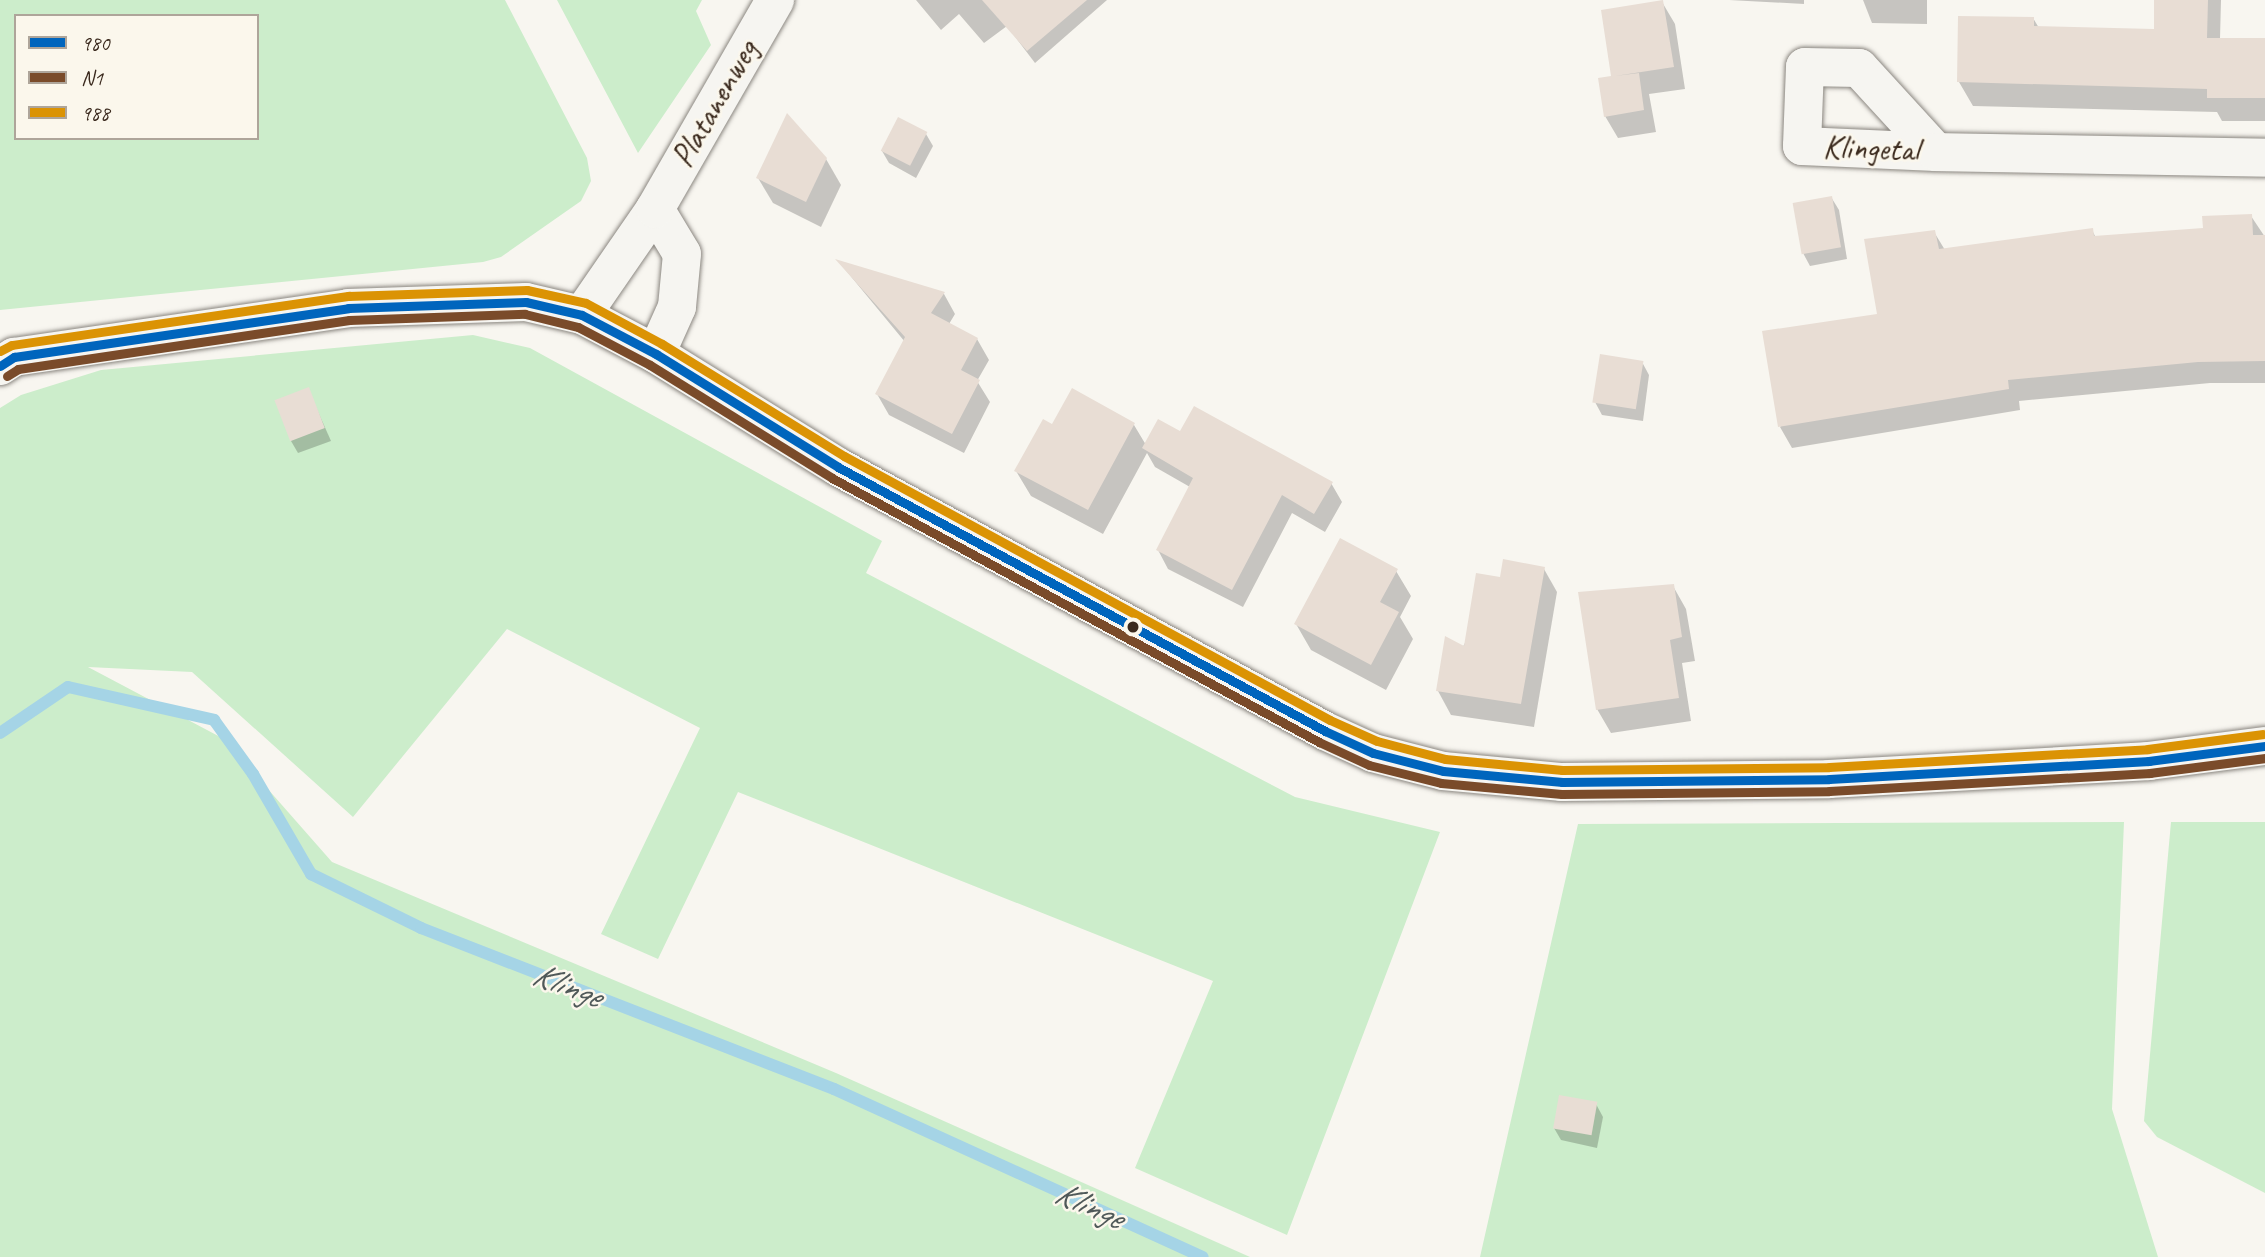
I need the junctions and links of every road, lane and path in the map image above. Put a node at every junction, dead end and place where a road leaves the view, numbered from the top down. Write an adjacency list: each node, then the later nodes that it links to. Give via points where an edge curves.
1 (775, 0): 4 (street, Platanenweg)
2 (1936, 152): 3 (street, Klingetal)
3 (2265, 158)
4 (655, 209): 5 (street, Platanenweg); 6 (street, via 682,254 677,307)
5 (582, 315): 6 (street); 7 (street, via 526,302 348,308 15,357)
6 (656, 355): 8 (street, via 838,467 1325,731 1373,753 1443,771 1562,782 1829,779 2150,761)
7 (0, 366)
8 (2265, 746)

